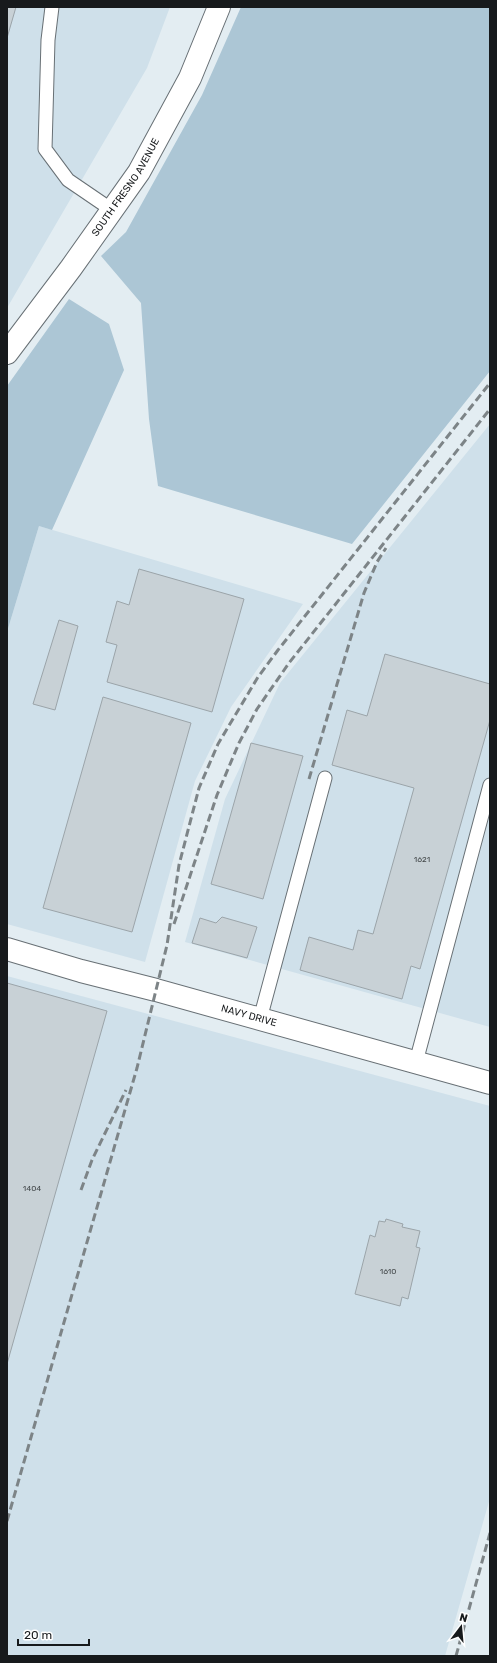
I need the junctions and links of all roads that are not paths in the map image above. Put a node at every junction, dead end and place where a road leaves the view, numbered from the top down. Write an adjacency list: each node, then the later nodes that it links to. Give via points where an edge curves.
1 (52, 7): 3 (lane, via 48,40 45,148 68,180)
2 (219, 7): 3 (street, SOUTH FRESNO AVENUE, via 190,78 139,172)
3 (112, 210): 4 (street, SOUTH FRESNO AVENUE, via 72,268)
4 (7, 353)
5 (325, 778): 8 (lane)
6 (490, 785): 9 (lane)
7 (7, 949): 8 (street, NAVY DRIVE)
8 (260, 1019): 9 (street, NAVY DRIVE)
9 (416, 1062): 10 (street, NAVY DRIVE)
10 (490, 1083)

